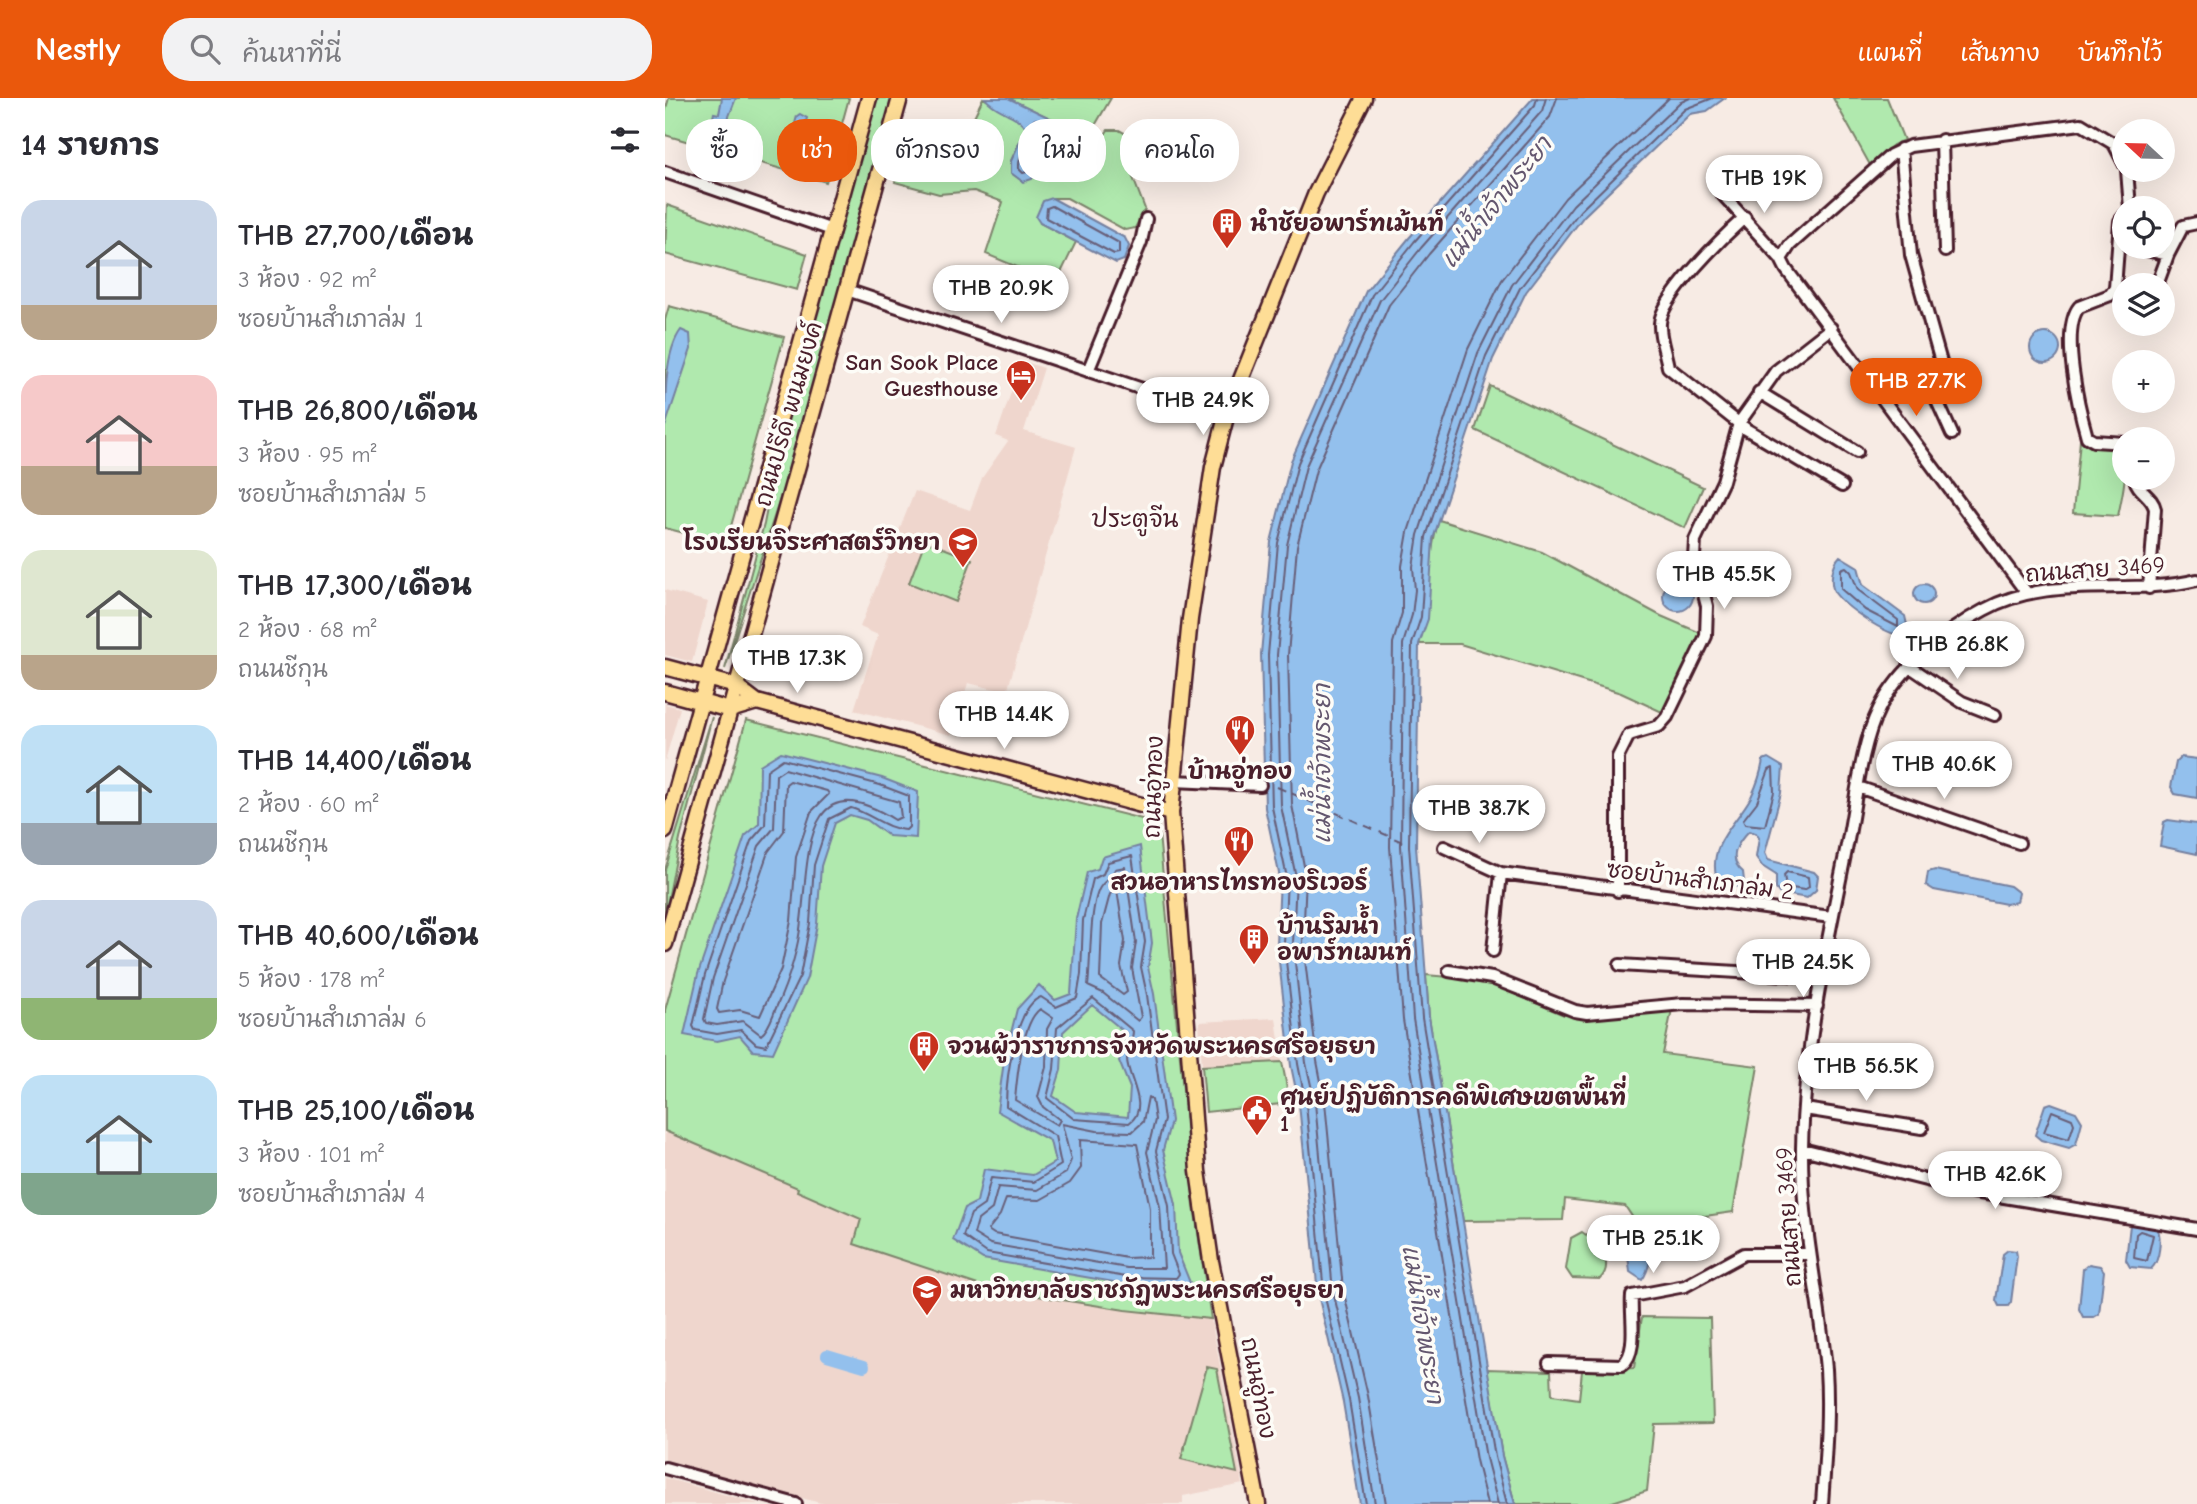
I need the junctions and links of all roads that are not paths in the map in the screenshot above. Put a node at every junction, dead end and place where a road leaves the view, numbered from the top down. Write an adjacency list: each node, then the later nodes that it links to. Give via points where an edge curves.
1 (869, 98): 12 (main road, ถนนปรีดี พนมยงค์)
2 (900, 98): 17 (main road, ถนนปรีดี พนมยงค์)
3 (1364, 98): 21 (main road, ถนนอู่ทอง, via 1316,193)
4 (1942, 140): 5 (street, via 2081,124); 6 (street); 14 (street)
5 (2112, 143)
6 (1901, 149): 15 (street, via 1790,245); 23 (street, via 1911,255 1944,373 1933,385 1933,392)
7 (665, 172): 12 (street)
8 (1723, 195): 9 (street)
9 (1745, 217): 15 (street); 22 (street, via 1672,297 1660,323 1668,367)
10 (1146, 219): 19 (street)
11 (2197, 223): 13 (street, via 2183,226)
12 (832, 230): 33 (main road, ถนนปรีดี พนมยงค์)
13 (2175, 241)
14 (1945, 251)
15 (1781, 259): 18 (street)
16 (2120, 259): 24 (street, via 2110,295 2078,307 2072,321 2073,370 2087,437)
17 (847, 290): 19 (street); 34 (main road, ถนนปรีดี พนมยงค์)
18 (1831, 328): 20 (street, via 1776,371); 30 (street)
19 (1089, 371): 21 (street)
20 (1759, 392): 22 (street); 25 (street)
21 (1226, 417): 40 (main road, ถนนอู่ทอง, via 1213,467 1190,619)
22 (1738, 423): 26 (street); 48 (street, via 1723,481 1695,540 1694,558 1707,606 1706,636 1667,717 1659,726 1629,735 1619,757)
23 (1952, 434)
24 (2112, 442)
25 (1857, 452)
26 (1842, 486)
27 (2142, 490): 29 (street, via 2155,509)
28 (2197, 580): 29 (street, ถนนสาย 3469)
29 (2150, 587): 30 (street, ถนนสาย 3469)
30 (2026, 592): 31 (street, ถนนสาย 3469, via 1984,610)
31 (1909, 666): 39 (street, via 1962,702); 42 (street, ถนนสาย 3469, via 1878,710)
32 (665, 667): 33 (main road)
33 (707, 678): 34 (main road); 36 (main road, ถนนปรีดี พนมยงค์)
34 (736, 686): 37 (main road); 38 (main road, ถนนปรีดี พนมยงค์)
35 (665, 692): 36 (main road)
36 (701, 702): 38 (main road); 44 (main road, ถนนปรีดี พนมยงค์)
37 (757, 702): 38 (main road); 43 (main road)
38 (730, 710): 50 (main road, ถนนปรีดี พนมยงค์)
39 (1995, 715)
40 (1174, 781): 41 (street); 43 (main road, ถนนอู่ทอง)
41 (1260, 785)
42 (1858, 787): 45 (street); 49 (street, ถนนสาย 3469)
43 (1171, 813): 64 (main road, ถนนอู่ทอง, via 1198,1171)
44 (665, 831)
45 (2019, 844)
46 (1444, 846): 47 (street, ซอยบ้านสำเภาล่ม 2)
47 (1501, 873): 48 (street, ซอยบ้านสำเภาล่ม 2); 51 (street)
48 (1618, 891): 49 (street, ซอยบ้านสำเภาล่ม 2)
49 (1831, 917): 54 (street, ถนนสาย 3469)
50 (665, 944)
51 (1493, 950)
52 (1620, 965): 54 (street)
53 (1449, 971): 55 (street, via 1492,978 1587,1013 1683,1004)
54 (1822, 977): 55 (street, ถนนสาย 3469)
55 (1817, 1006): 56 (street, ถนนสาย 3469)
56 (1805, 1109): 57 (street); 58 (street, ถนนสาย 3469)
57 (1922, 1128)
58 (1802, 1149): 59 (street, via 1974,1192); 60 (street, ถนนสาย 3469)
59 (2197, 1228)
60 (1809, 1254): 61 (street, via 1744,1254 1685,1286 1632,1296 1631,1351 1622,1366); 65 (street, ถนนสาย 3469, via 1826,1369)
61 (1549, 1363)
62 (665, 1468): 63 (street)
63 (796, 1504)
64 (1258, 1504)
65 (1822, 1504)

